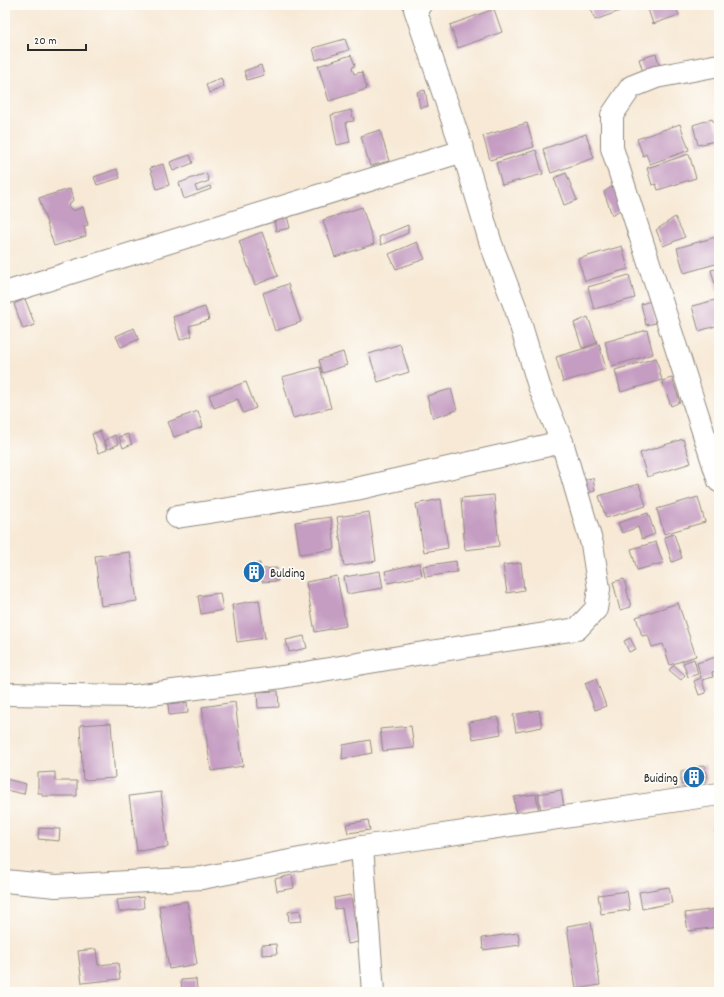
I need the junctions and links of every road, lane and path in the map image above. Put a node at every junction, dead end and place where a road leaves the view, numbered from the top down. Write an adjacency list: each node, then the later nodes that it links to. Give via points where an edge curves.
1 (420, 5): 3 (street, via 415,9)
2 (719, 65): 6 (street, via 656,77 631,88 612,115 612,148)
3 (463, 151): 4 (street); 5 (street, via 539,386)
4 (5, 293)
5 (562, 442): 7 (street, via 356,489); 8 (street, via 592,544 599,589 596,609 578,629 282,678 135,696)
6 (719, 481)
7 (177, 517)
8 (5, 694)
9 (719, 794): 10 (street)
10 (362, 847): 11 (street, via 202,878 56,886); 12 (street)
11 (5, 880)
12 (374, 992)

